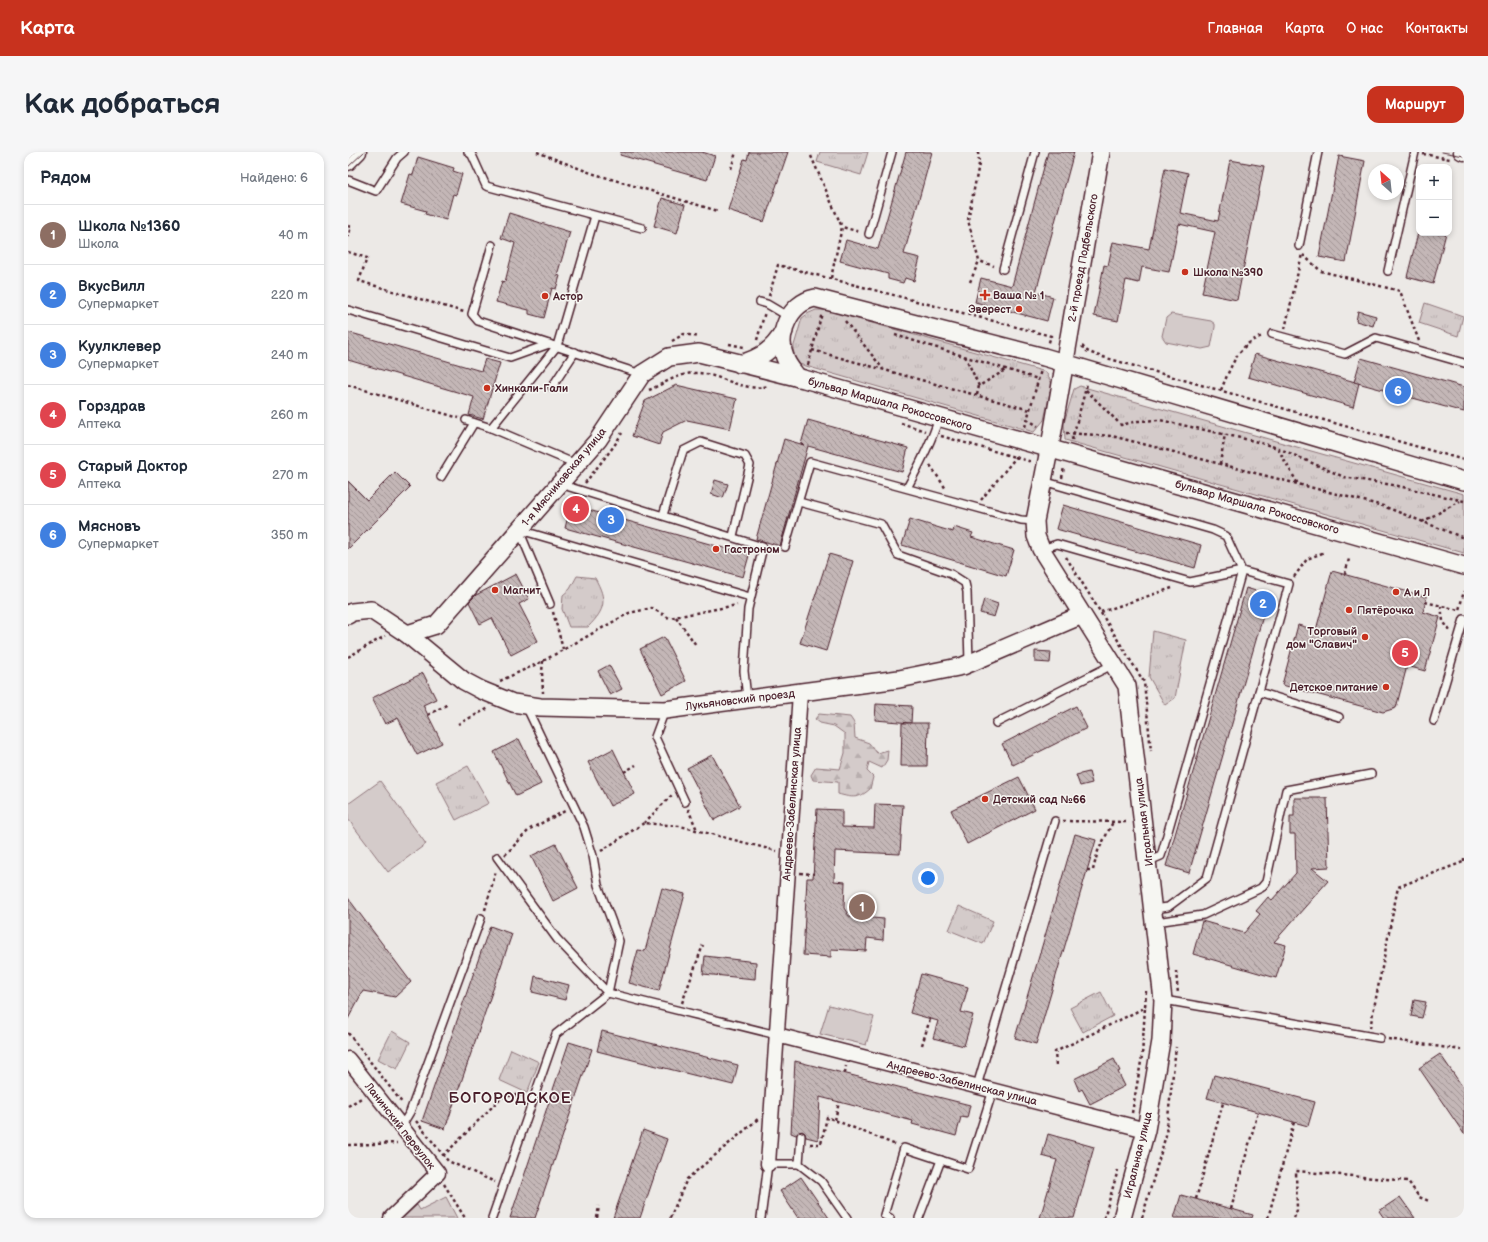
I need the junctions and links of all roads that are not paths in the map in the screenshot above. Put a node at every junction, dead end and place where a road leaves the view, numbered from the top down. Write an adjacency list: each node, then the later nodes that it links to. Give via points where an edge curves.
1 (359, 152): 9 (street)
2 (404, 152): 10 (lane, via 397,158 376,191)
3 (468, 152): 11 (lane, via 472,155 486,186)
4 (892, 152): 13 (lane)
5 (1035, 152): 16 (lane)
6 (1101, 152): 27 (street, 2-й проезд Подбельского)
7 (1318, 152): 15 (lane)
8 (1415, 152): 17 (lane)
9 (348, 163)
10 (348, 180)
11 (595, 216): 12 (lane); 23 (lane)
12 (642, 228)
13 (869, 234)
14 (492, 245): 22 (lane, via 472,314 478,321)
15 (1299, 246)
16 (1003, 269)
17 (1388, 271)
18 (760, 302): 20 (lane, via 767,304)
19 (348, 310): 22 (lane, via 510,358)
20 (786, 324): 26 (street, via 771,350 756,360); 27 (street, via 798,304 815,298); 28 (street, бульвар Маршала Рокоссовского, via 784,355 792,370)
21 (1272, 334): 25 (lane, via 1345,354 1376,338)
22 (549, 344): 23 (lane)
23 (557, 346): 24 (lane); 34 (lane)
24 (575, 352): 29 (lane); 30 (lane)
25 (1464, 362)
26 (740, 364): 28 (street, 1-я Мясниковская улица); 29 (street, 1-я Мясниковская улица, via 699,353 668,357)
27 (1065, 364): 35 (street); 39 (street)
28 (803, 371): 33 (street, бульвар Маршала Рокоссовского)
29 (642, 374): 36 (street, 1-я Мясниковская улица, via 598,440)
30 (552, 387)
31 (466, 420): 32 (lane)
32 (474, 423): 34 (lane); 37 (lane)
33 (936, 426): 35 (street, бульвар Маршала Рокоссовского); 41 (lane)
34 (491, 428): 36 (lane)
35 (1049, 449): 38 (street, Игральная улица); 49 (street, бульвар Маршала Рокоссовского)
36 (576, 464): 40 (street, 1-я Мясниковская улица)
37 (442, 477)
38 (1043, 481): 44 (street, Игральная улица); 50 (lane, via 1213,530 1226,536)
39 (1464, 481)
40 (559, 484): 43 (lane); 45 (street, 1-я Мясниковская улица)
41 (907, 488): 42 (lane, via 810,462); 44 (lane, via 1022,520)
42 (799, 502): 47 (lane); 57 (lane, via 881,524 898,556 951,574 965,583)
43 (663, 515): 46 (lane); 46 (lane, via 683,451 701,442 745,456 750,465)
44 (1035, 521): 48 (street, Игральная улица, via 1036,536)
45 (519, 530): 51 (lane); 52 (lane); 56 (street, 1-я Мясниковская улица, via 436,625)
46 (733, 536): 51 (lane, via 763,547)
47 (785, 548)
48 (1041, 549): 50 (lane, via 1057,544 1190,582); 54 (street, Игральная улица)
49 (1464, 566)
50 (1242, 571): 59 (lane, via 1289,584); 71 (lane, via 1161,856)
51 (750, 597): 61 (lane, via 744,671)
52 (550, 604)
53 (348, 615): 56 (street, via 352,612 371,610)
54 (1082, 615): 57 (street, Лукьяновский проезд); 58 (street, Игральная улица)
55 (1464, 619): 65 (lane)
56 (402, 631): 62 (street, Лукьяновский проезд, via 464,681 505,700)
57 (969, 664): 60 (street, Лукьяновский проезд, via 900,679)
58 (1114, 664): 66 (lane); 71 (street, Игральная улица, via 1127,686)
59 (1259, 692): 64 (lane); 73 (lane, via 1207,878)
60 (800, 693): 61 (street, Лукьяновский проезд); 76 (street, Андреево-Забелинская улица)
61 (747, 699): 63 (street, Лукьяновский проезд)
62 (533, 706): 63 (street, Лукьяновский проезд); 74 (lane, via 575,806 593,856 598,885 619,941)
63 (665, 710): 68 (lane, via 655,737)
64 (1340, 717)
65 (1434, 721)
66 (996, 723)
67 (1371, 774): 73 (lane, via 1286,790 1266,882 1261,888 1203,915)
68 (685, 802)
69 (1055, 821): 79 (lane)
70 (498, 859): 74 (lane, via 557,939)
71 (1148, 861): 73 (street, Игральная улица)
72 (483, 916): 81 (lane, via 410,1112)
73 (1155, 916): 75 (street, Игральная улица)
74 (608, 993): 76 (lane); 88 (lane, via 556,1034)
75 (1163, 1000): 77 (lane); 82 (street, Игральная улица, via 1161,1041)
76 (778, 1035): 79 (street, Андреево-Забелинская улица); 85 (street, Андреево-Забелинская улица)
77 (1380, 1038)
78 (348, 1059): 81 (street, Ланинский переулок)
79 (977, 1086): 80 (street, Андреево-Забелинская улица)
80 (992, 1090): 82 (street, Андреево-Забелинская улица); 84 (lane, via 968,1169)
81 (401, 1127): 87 (street, Ланинский переулок, via 438,1173)
82 (1146, 1130): 93 (street, Игральная улица)
83 (801, 1136): 86 (lane)
84 (941, 1160): 91 (lane, via 904,1148 884,1214); 92 (lane)
85 (768, 1164): 86 (lane); 89 (lane)
86 (799, 1164): 90 (lane, via 821,1181)
87 (391, 1218)
88 (492, 1218)
89 (761, 1218)
90 (847, 1218)
91 (890, 1218)
92 (919, 1218)
93 (1122, 1218)

